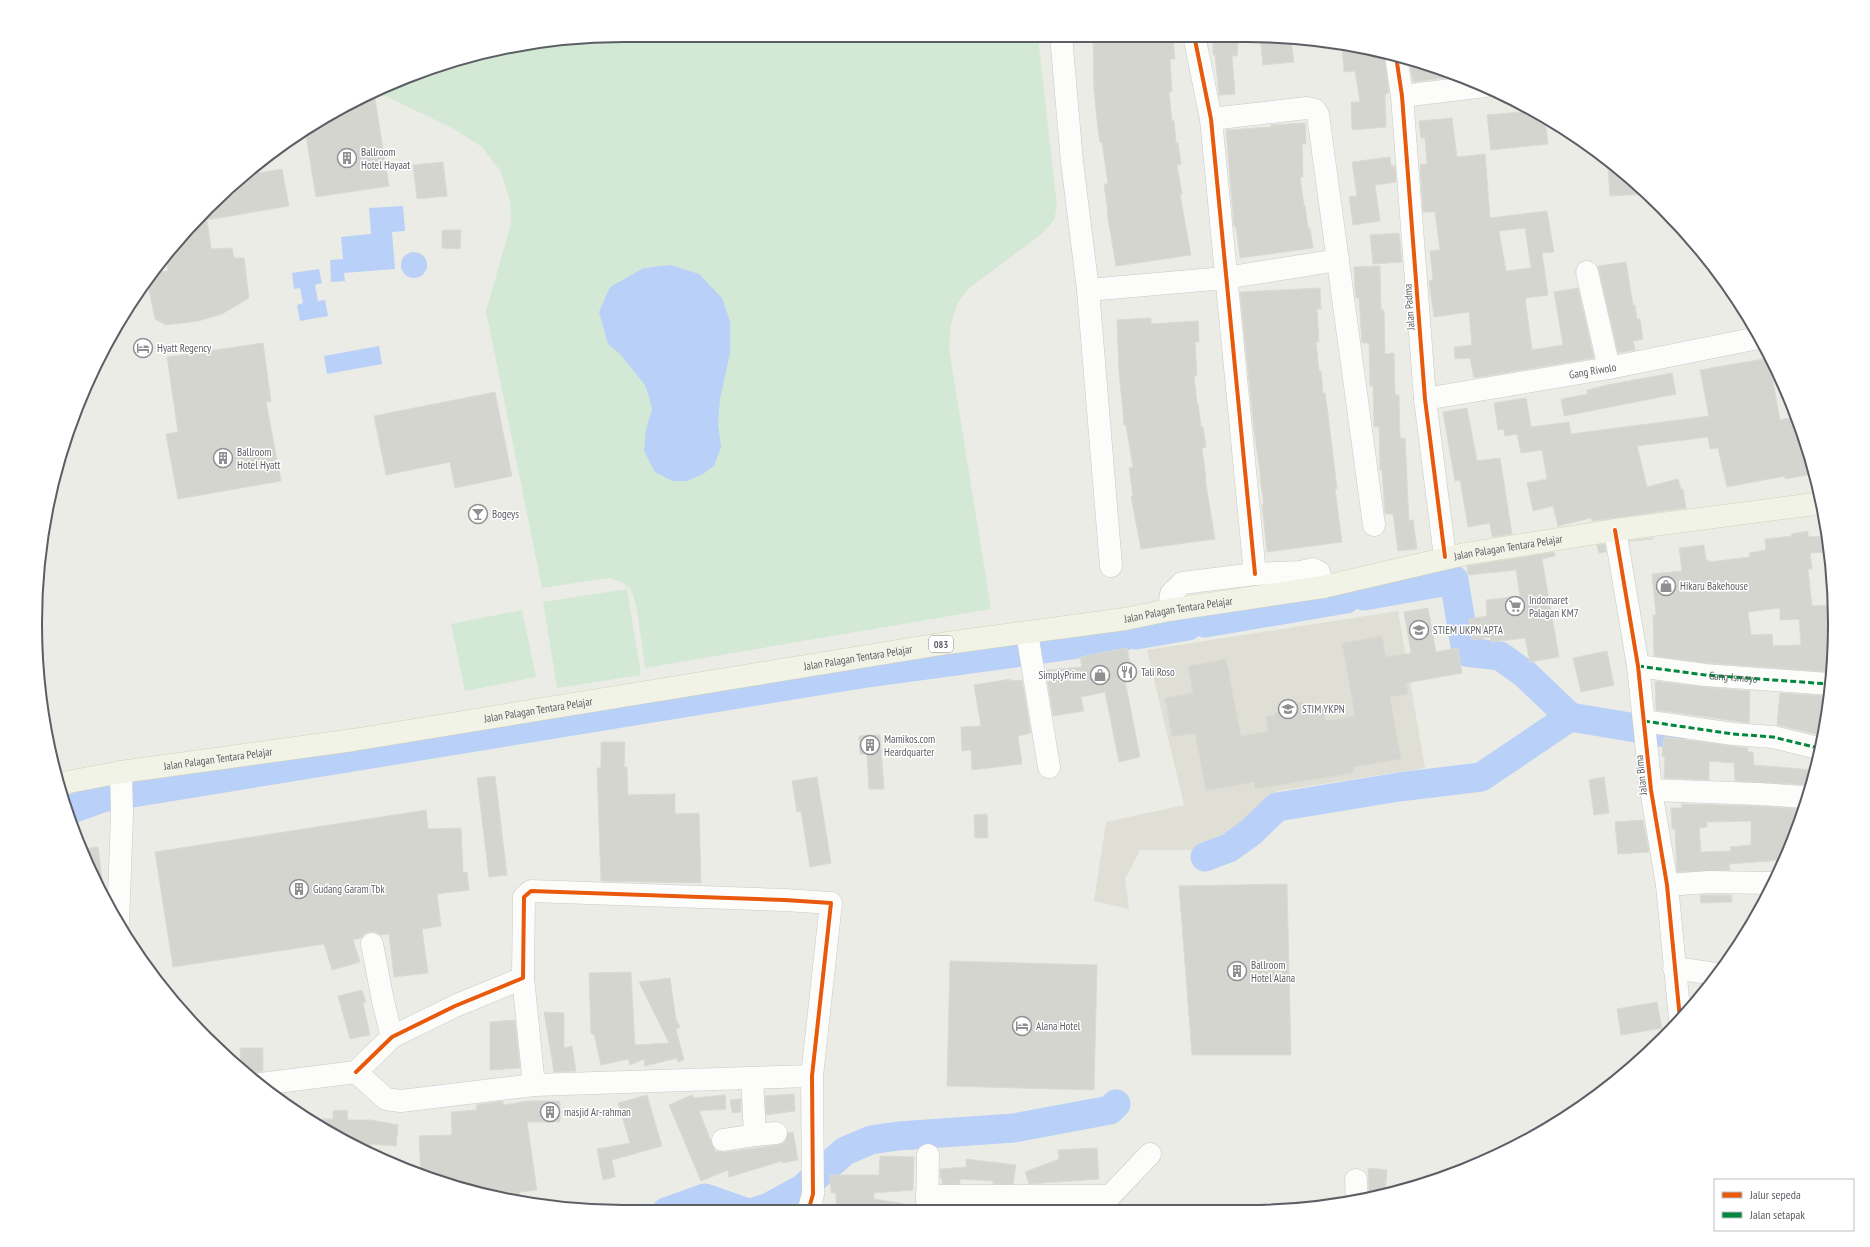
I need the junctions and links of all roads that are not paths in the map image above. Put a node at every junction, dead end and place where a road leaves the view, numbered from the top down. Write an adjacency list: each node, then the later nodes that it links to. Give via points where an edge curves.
1 (1062, 42): 10 (street, via 1072,162)
2 (1195, 42): 6 (street)
3 (1397, 62): 5 (street, Jalan Padma)
4 (1472, 87): 5 (street)
5 (1402, 96): 13 (street, Jalan Padma)
6 (1211, 119): 7 (street, via 1307,108 1315,110 1318,115); 9 (street)
7 (1338, 260): 9 (street); 15 (street)
8 (1587, 272): 12 (street)
9 (1225, 278): 10 (street); 19 (street)
10 (1088, 290): 18 (street)
11 (1753, 339): 12 (street, Gang Riwolo)
12 (1610, 368): 13 (street, Gang Riwolo)
13 (1425, 399): 17 (street, Jalan Padma)
14 (1816, 504): 16 (main road, Jalan Palagan Tentara Pelajar / 083)
15 (1374, 525)
16 (1615, 530): 17 (main road, Jalan Palagan Tentara Pelajar / 083); 23 (street, Jalan Bima)
17 (1445, 557): 20 (main road, Jalan Palagan Tentara Pelajar / 083, via 1416,567)
18 (1111, 566)
19 (1255, 574): 20 (street, via 1313,569 1319,572); 21 (street, via 1182,583 1171,594)
20 (1323, 587): 21 (main road, Jalan Palagan Tentara Pelajar / 083)
21 (1169, 610): 22 (main road, Jalan Palagan Tentara Pelajar / 083)
22 (1027, 633): 27 (street); 28 (main road, Jalan Palagan Tentara Pelajar / 083, via 947,642)
23 (1638, 666): 24 (street, Gang Ismoyo, via 1705,675); 25 (street, Jalan Bima)
24 (1825, 684)
25 (1645, 727): 26 (street, via 1773,737); 30 (street, Jalan Bima)
26 (1815, 747)
27 (1049, 767)
28 (121, 780): 29 (main road, Jalan Palagan Tentara Pelajar / 083); 34 (street)
29 (65, 784)
30 (1651, 790): 31 (street); 33 (street, Jalan Bima)
31 (1801, 797)
32 (1767, 882): 33 (street)
33 (1667, 885): 36 (street, Jalan Bima)
34 (118, 911)
35 (372, 944): 40 (street)
36 (1674, 968): 37 (street); 39 (street, Jalan Bima)
37 (1711, 973)
38 (523, 978): 40 (street, via 455,1006); 42 (street, via 524,897 531,891 831,903); 45 (street)
39 (1679, 1012)
40 (392, 1037): 41 (street)
41 (356, 1072): 44 (street); 45 (street, via 386,1099 401,1102)
42 (812, 1076): 43 (street); 51 (street)
43 (752, 1078): 45 (street); 47 (street)
44 (268, 1083)
45 (534, 1085)
46 (776, 1133): 47 (street)
47 (755, 1134): 48 (street)
48 (723, 1140)
49 (1150, 1154): 53 (street)
50 (928, 1155): 52 (street)
51 (811, 1203)
52 (927, 1204): 53 (street)
53 (1110, 1204)

